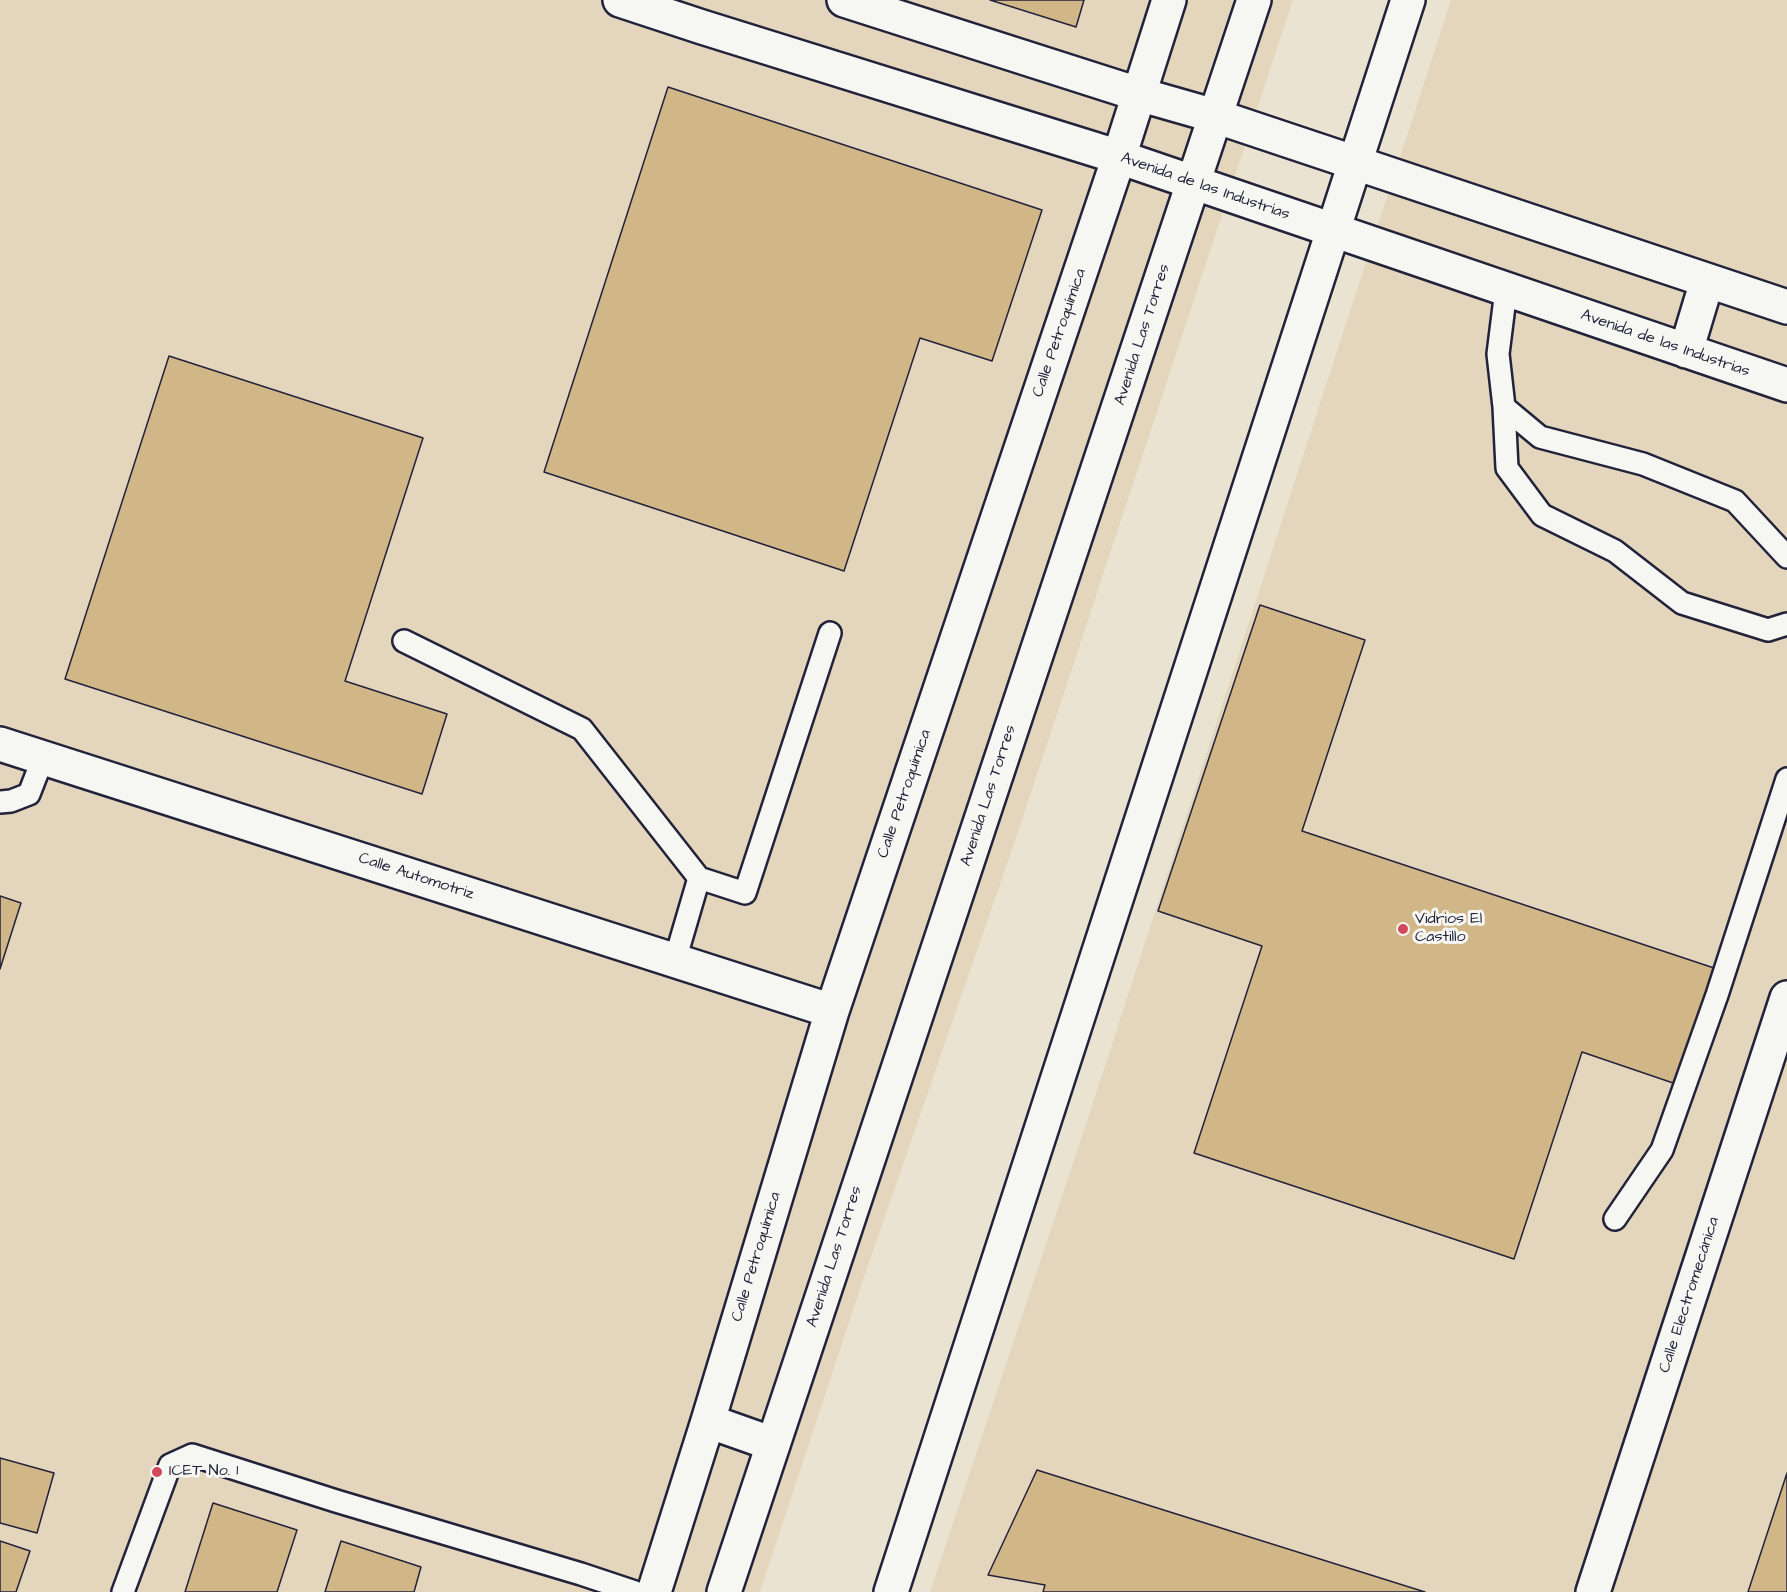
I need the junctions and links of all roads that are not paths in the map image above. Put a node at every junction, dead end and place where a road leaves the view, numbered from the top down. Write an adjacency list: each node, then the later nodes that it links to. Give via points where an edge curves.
1 (620, 0): 6 (street, Avenida de las Industrias)
2 (844, 0): 7 (street)
3 (1169, 0): 7 (street, Calle Petroquímica)
4 (1254, 0): 8 (street, Avenida Las Torres)
5 (1408, 0): 10 (street)
6 (706, 14): 9 (street, Avenida de las Industrias)
7 (1138, 94): 8 (street); 9 (street, Calle Petroquímica)
8 (1215, 116): 10 (street); 11 (street, Avenida Las Torres)
9 (1119, 157): 11 (street, Avenida de las Industrias); 30 (street, Calle Petroquímica)
10 (1356, 164): 12 (street); 13 (street)
11 (1194, 182): 12 (street, Avenida de las Industrias); 33 (street, Avenida Las Torres)
12 (1334, 231): 14 (street, Avenida de las Industrias); 38 (street)
13 (1707, 281): 15 (street); 16 (street)
14 (1506, 290): 16 (street, Avenida de las Industrias); 18 (lane, via 1498,354)
15 (1787, 308)
16 (1686, 351): 17 (street, Avenida de las Industrias)
17 (1787, 386)
18 (1504, 406): 19 (lane, via 1540,436 1643,464 1735,501); 20 (lane, via 1508,468 1542,515 1616,551 1682,603 1768,630)
19 (1787, 557)
20 (1787, 624)
21 (830, 633): 27 (lane, via 745,893)
22 (404, 641): 27 (lane, via 582,729)
23 (0, 744): 24 (street, Calle Automotriz)
24 (43, 758): 26 (lane, via 29,794); 28 (street, Calle Automotriz)
25 (1787, 778): 31 (lane, via 1662,1150)
26 (0, 802)
27 (699, 878): 28 (lane)
28 (675, 960): 30 (street, Calle Automotriz)
29 (1787, 998): 39 (street, Calle Electromecánica)
30 (832, 1011): 32 (street, Calle Petroquímica)
31 (1615, 1219)
32 (708, 1421): 33 (street); 36 (street, Calle Petroquímica)
33 (773, 1444): 37 (street, Avenida Las Torres)
34 (123, 1592): 35 (lane, via 170,1466 192,1455)
35 (635, 1592)
36 (654, 1592)
37 (724, 1592)
38 (891, 1592)
39 (1593, 1592)

